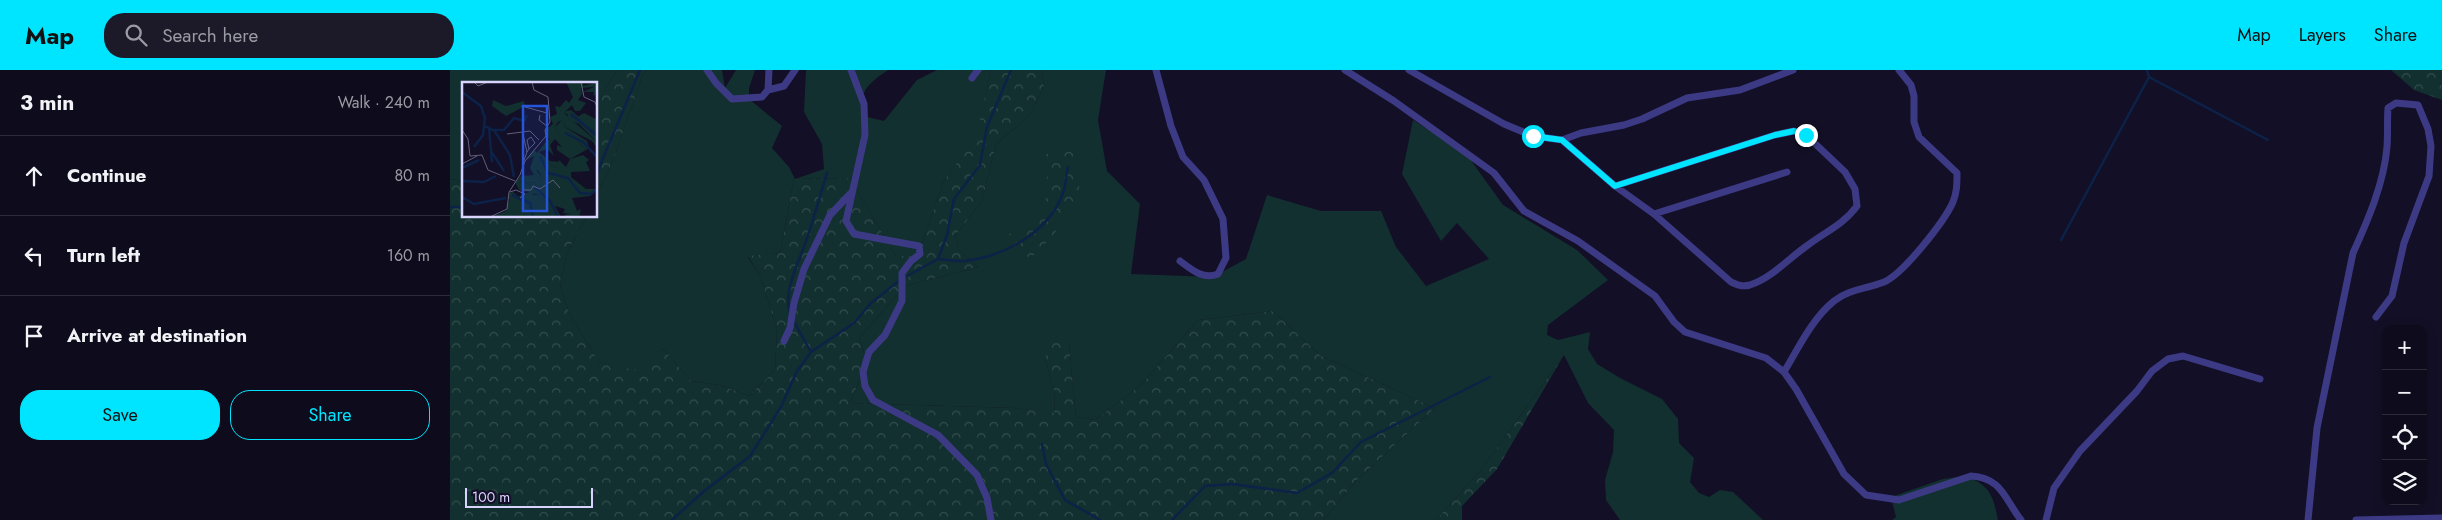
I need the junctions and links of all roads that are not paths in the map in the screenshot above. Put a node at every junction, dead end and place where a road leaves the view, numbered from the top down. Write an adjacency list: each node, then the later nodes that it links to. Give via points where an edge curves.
1 (707, 70): 12 (street, via 732,99 762,97)
2 (770, 70): 12 (street)
3 (795, 70): 12 (street, via 784,86)
4 (851, 70): 16 (street, via 864,104 865,135)
5 (978, 70): 11 (street)
6 (1156, 70): 18 (street, via 1183,157 1204,180 1223,220 1226,258 1218,274 1210,277 1196,273)
7 (1345, 70): 21 (street, via 1494,173 1524,210 1578,241 1655,296 1685,332 1766,358)
8 (1408, 70): 13 (street, via 1504,124 1533,136)
9 (1793, 70): 13 (street, via 1740,90 1687,98 1642,119)
10 (1898, 70): 21 (street, via 1911,85 1914,122 1919,137 1957,173 1958,189 1952,204 1917,254 1885,282 1846,292 1819,315)
11 (972, 78)
12 (768, 90)
13 (1562, 140): 15 (street)
14 (1787, 172): 17 (street)
15 (1615, 186): 17 (street); 17 (street, via 1794,131 1806,135 1845,172 1855,189 1857,201 1853,211 1834,228 1773,273 1746,286 1731,282)
16 (851, 193): 20 (street, via 830,214 804,269); 24 (street, via 846,221 854,234 919,246 920,254 902,273 902,301 885,335 868,352 863,372 865,386 873,400 938,435 977,475 987,498)
17 (1654, 214)
18 (1180, 261)
19 (2376, 317): 27 (street, via 2392,296 2404,244 2429,176 2431,146 2418,105 2396,103 2388,108 2387,148 2365,226 2352,253 2317,428)
20 (784, 341)
21 (1784, 372): 25 (street, via 1844,474 1866,495 1899,500 1971,476 1984,476 1995,482)
22 (2260, 379): 26 (street, via 2183,356 2168,359 2152,371 2080,451 2054,488)
23 (2442, 518): 28 (street)
24 (990, 520)
25 (2020, 520)
26 (2046, 520)
27 (2308, 520)
28 (2356, 520)

